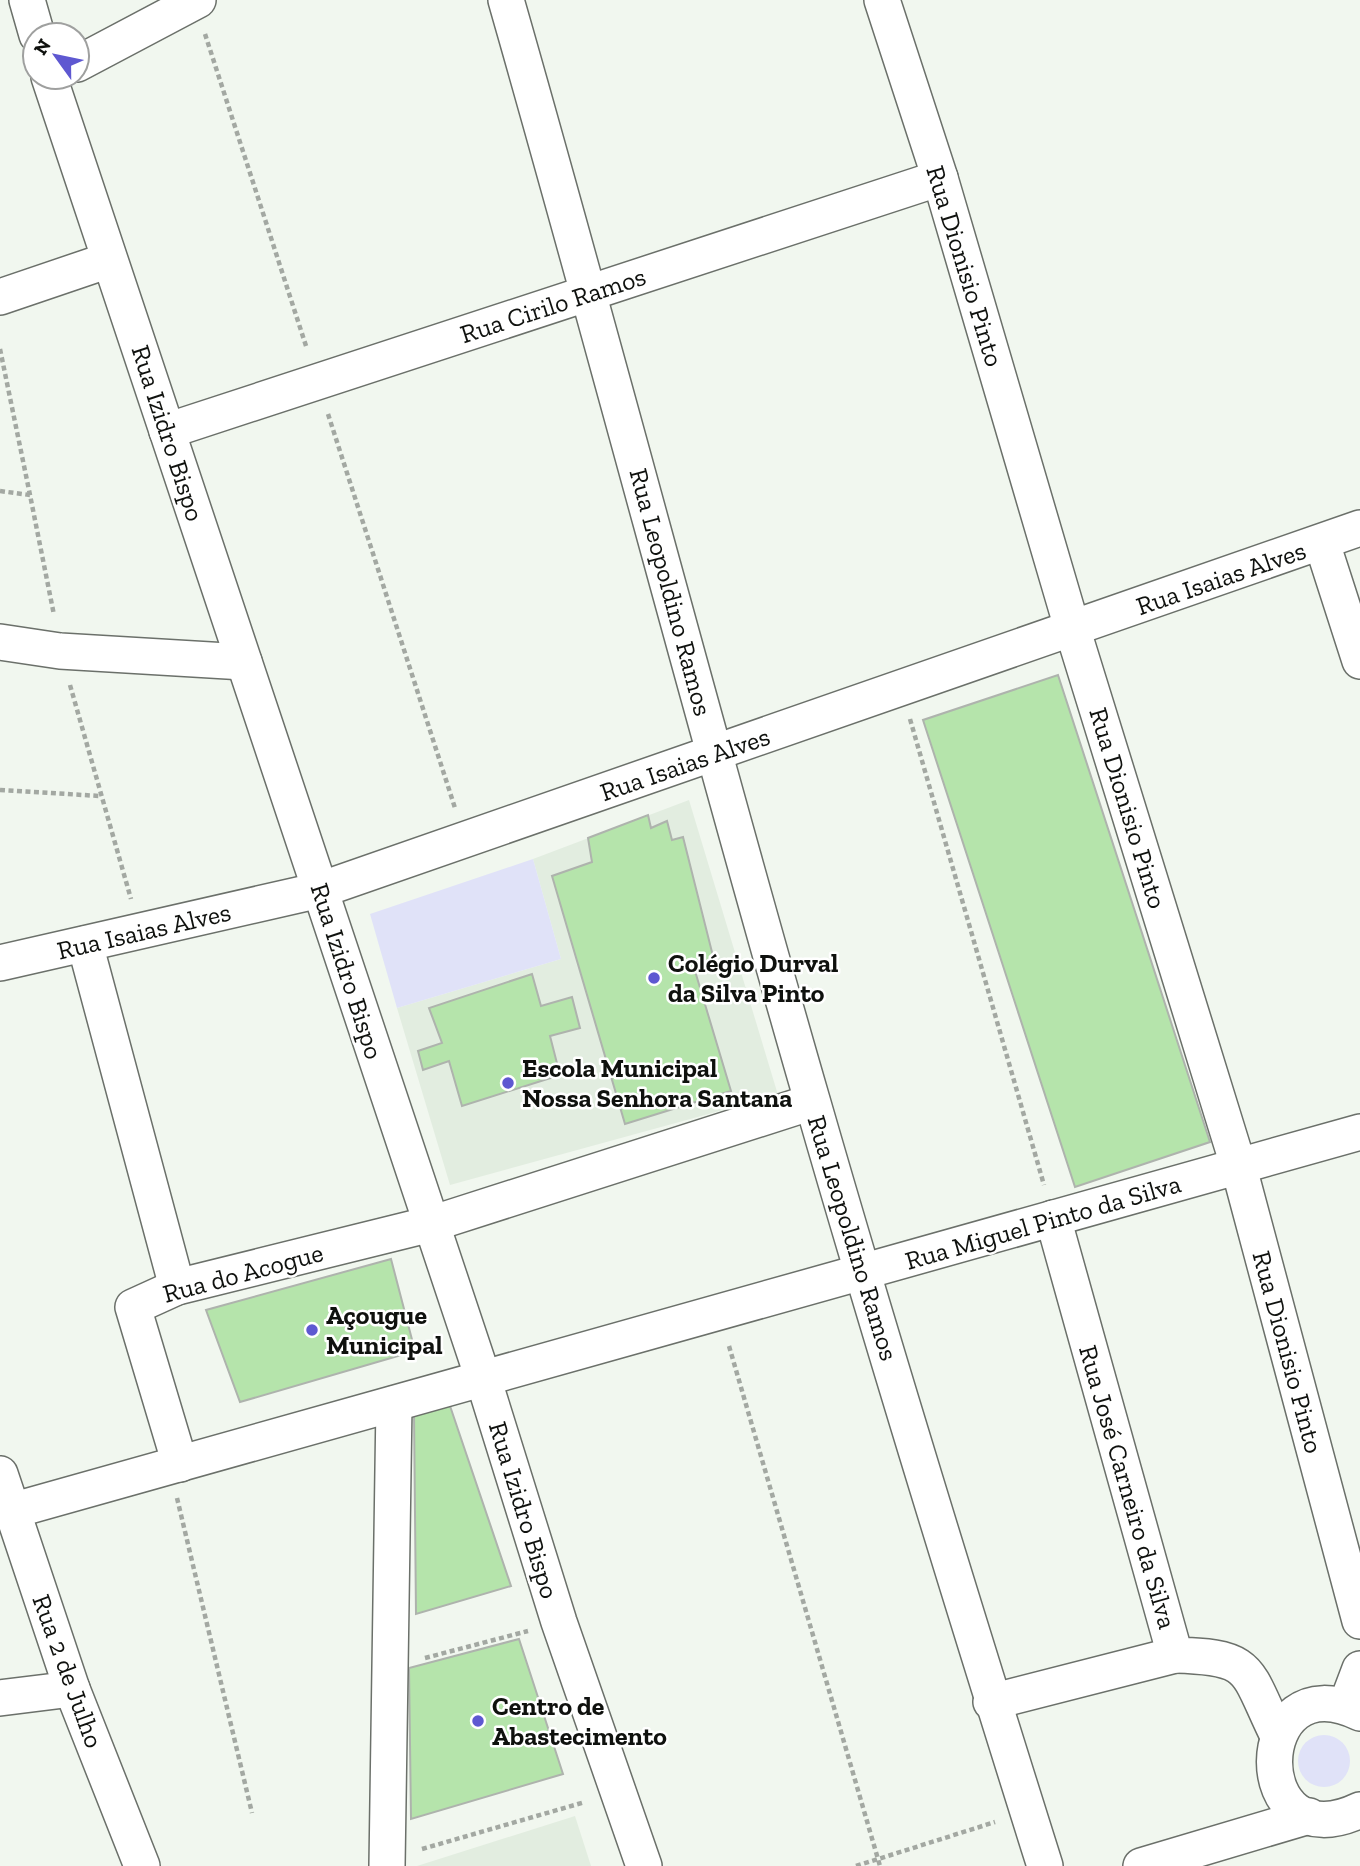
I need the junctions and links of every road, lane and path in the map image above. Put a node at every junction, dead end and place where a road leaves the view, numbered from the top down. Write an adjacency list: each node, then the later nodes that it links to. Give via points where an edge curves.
1 (27, 0): 5 (street)
2 (506, 0): 10 (street, Rua Leopoldino Ramos)
3 (882, 0): 8 (street, Rua Dionisio Pinto)
4 (196, 1): 6 (street); 13 (path)
5 (33, 21)
6 (91, 56)
7 (62, 91): 9 (street, Rua Izidro Bispo)
8 (940, 178): 10 (street, Rua Cirilo Ramos); 19 (street, Rua Dionisio Pinto)
9 (110, 260): 11 (street); 14 (street, Rua Izidro Bispo)
10 (590, 294): 13 (street, Rua Cirilo Ramos); 25 (street, Rua Leopoldino Ramos)
11 (0, 297)
12 (0, 349): 16 (path)
13 (317, 382): 14 (street, Rua Cirilo Ramos); 28 (path)
14 (167, 431): 23 (street, Rua Izidro Bispo)
15 (0, 491): 16 (path)
16 (30, 495): 21 (path)
17 (1360, 528): 18 (street, Rua Isaias Alves)
18 (1322, 543): 19 (street, Rua Isaias Alves); 22 (street)
19 (1073, 631): 24 (street, Rua Isaias Alves); 35 (street, Rua Dionisio Pinto)
20 (0, 642): 21 (street)
21 (60, 650): 23 (street); 27 (path)
22 (1360, 661)
23 (244, 662): 29 (street, Rua Izidro Bispo)
24 (901, 688): 25 (street, Rua Isaias Alves); 36 (path)
25 (715, 754): 28 (street, Rua Isaias Alves); 33 (street, Rua Leopoldino Ramos)
26 (0, 790): 27 (path)
27 (100, 796): 30 (path)
28 (466, 841): 29 (street, Rua Isaias Alves)
29 (320, 890): 30 (street, Rua Isaias Alves); 37 (street, Rua Izidro Bispo)
30 (141, 933): 31 (street, Rua Isaias Alves)
31 (85, 944): 32 (street, Rua Isaias Alves); 39 (street)
32 (0, 963)
33 (812, 1102): 37 (street, Rua do Acogue); 38 (street, Rua Leopoldino Ramos)
34 (1360, 1132): 35 (street, Rua Miguel Pinto da Silva)
35 (1239, 1168): 36 (street, Rua Miguel Pinto da Silva); 46 (street, Rua Dionisio Pinto)
36 (1053, 1218): 38 (street, Rua Miguel Pinto da Silva); 48 (street, Rua José Carneiro da Silva)
37 (431, 1224): 39 (street, Rua do Acogue); 41 (street, Rua Izidro Bispo)
38 (864, 1273): 40 (street, Rua Miguel Pinto da Silva); 53 (street, Rua Leopoldino Ramos)
39 (177, 1287): 43 (street, Rua do Acogue, via 133,1307)
40 (720, 1313): 41 (street, Rua Miguel Pinto da Silva); 61 (path)
41 (482, 1378): 42 (street); 47 (street, Rua Izidro Bispo)
42 (394, 1404): 43 (street); 49 (street)
43 (175, 1465): 45 (street); 59 (path)
44 (0, 1474): 45 (street, Rua 2 de Julho)
45 (11, 1511): 51 (street, Rua 2 de Julho)
46 (1360, 1621)
47 (559, 1622): 49 (path); 56 (street, Rua Izidro Bispo)
48 (1175, 1655): 53 (street); 55 (street, Rua José Carneiro da Silva, via 1226,1658 1241,1665)
49 (390, 1667): 62 (street)
50 (1360, 1669): 54 (street)
51 (72, 1689): 52 (street); 63 (street, Rua 2 de Julho)
52 (0, 1698)
53 (991, 1702): 58 (street, Rua Leopoldino Ramos)
54 (1353, 1709): 55 (street, via 1330,1704 1299,1712)
55 (1278, 1736): 60 (street, via 1273,1773 1280,1791)
56 (618, 1793): 62 (path); 64 (street, Rua Izidro Bispo)
57 (1360, 1810): 60 (street, via 1345,1817)
58 (1028, 1812): 61 (path); 67 (street, Rua Leopoldino Ramos)
59 (252, 1813)
60 (1309, 1816): 68 (street)
61 (878, 1859): 65 (path); 66 (path)
62 (387, 1862)
63 (142, 1866)
64 (643, 1866)
65 (856, 1866)
66 (880, 1866)
67 (1045, 1866)
68 (1141, 1866)

